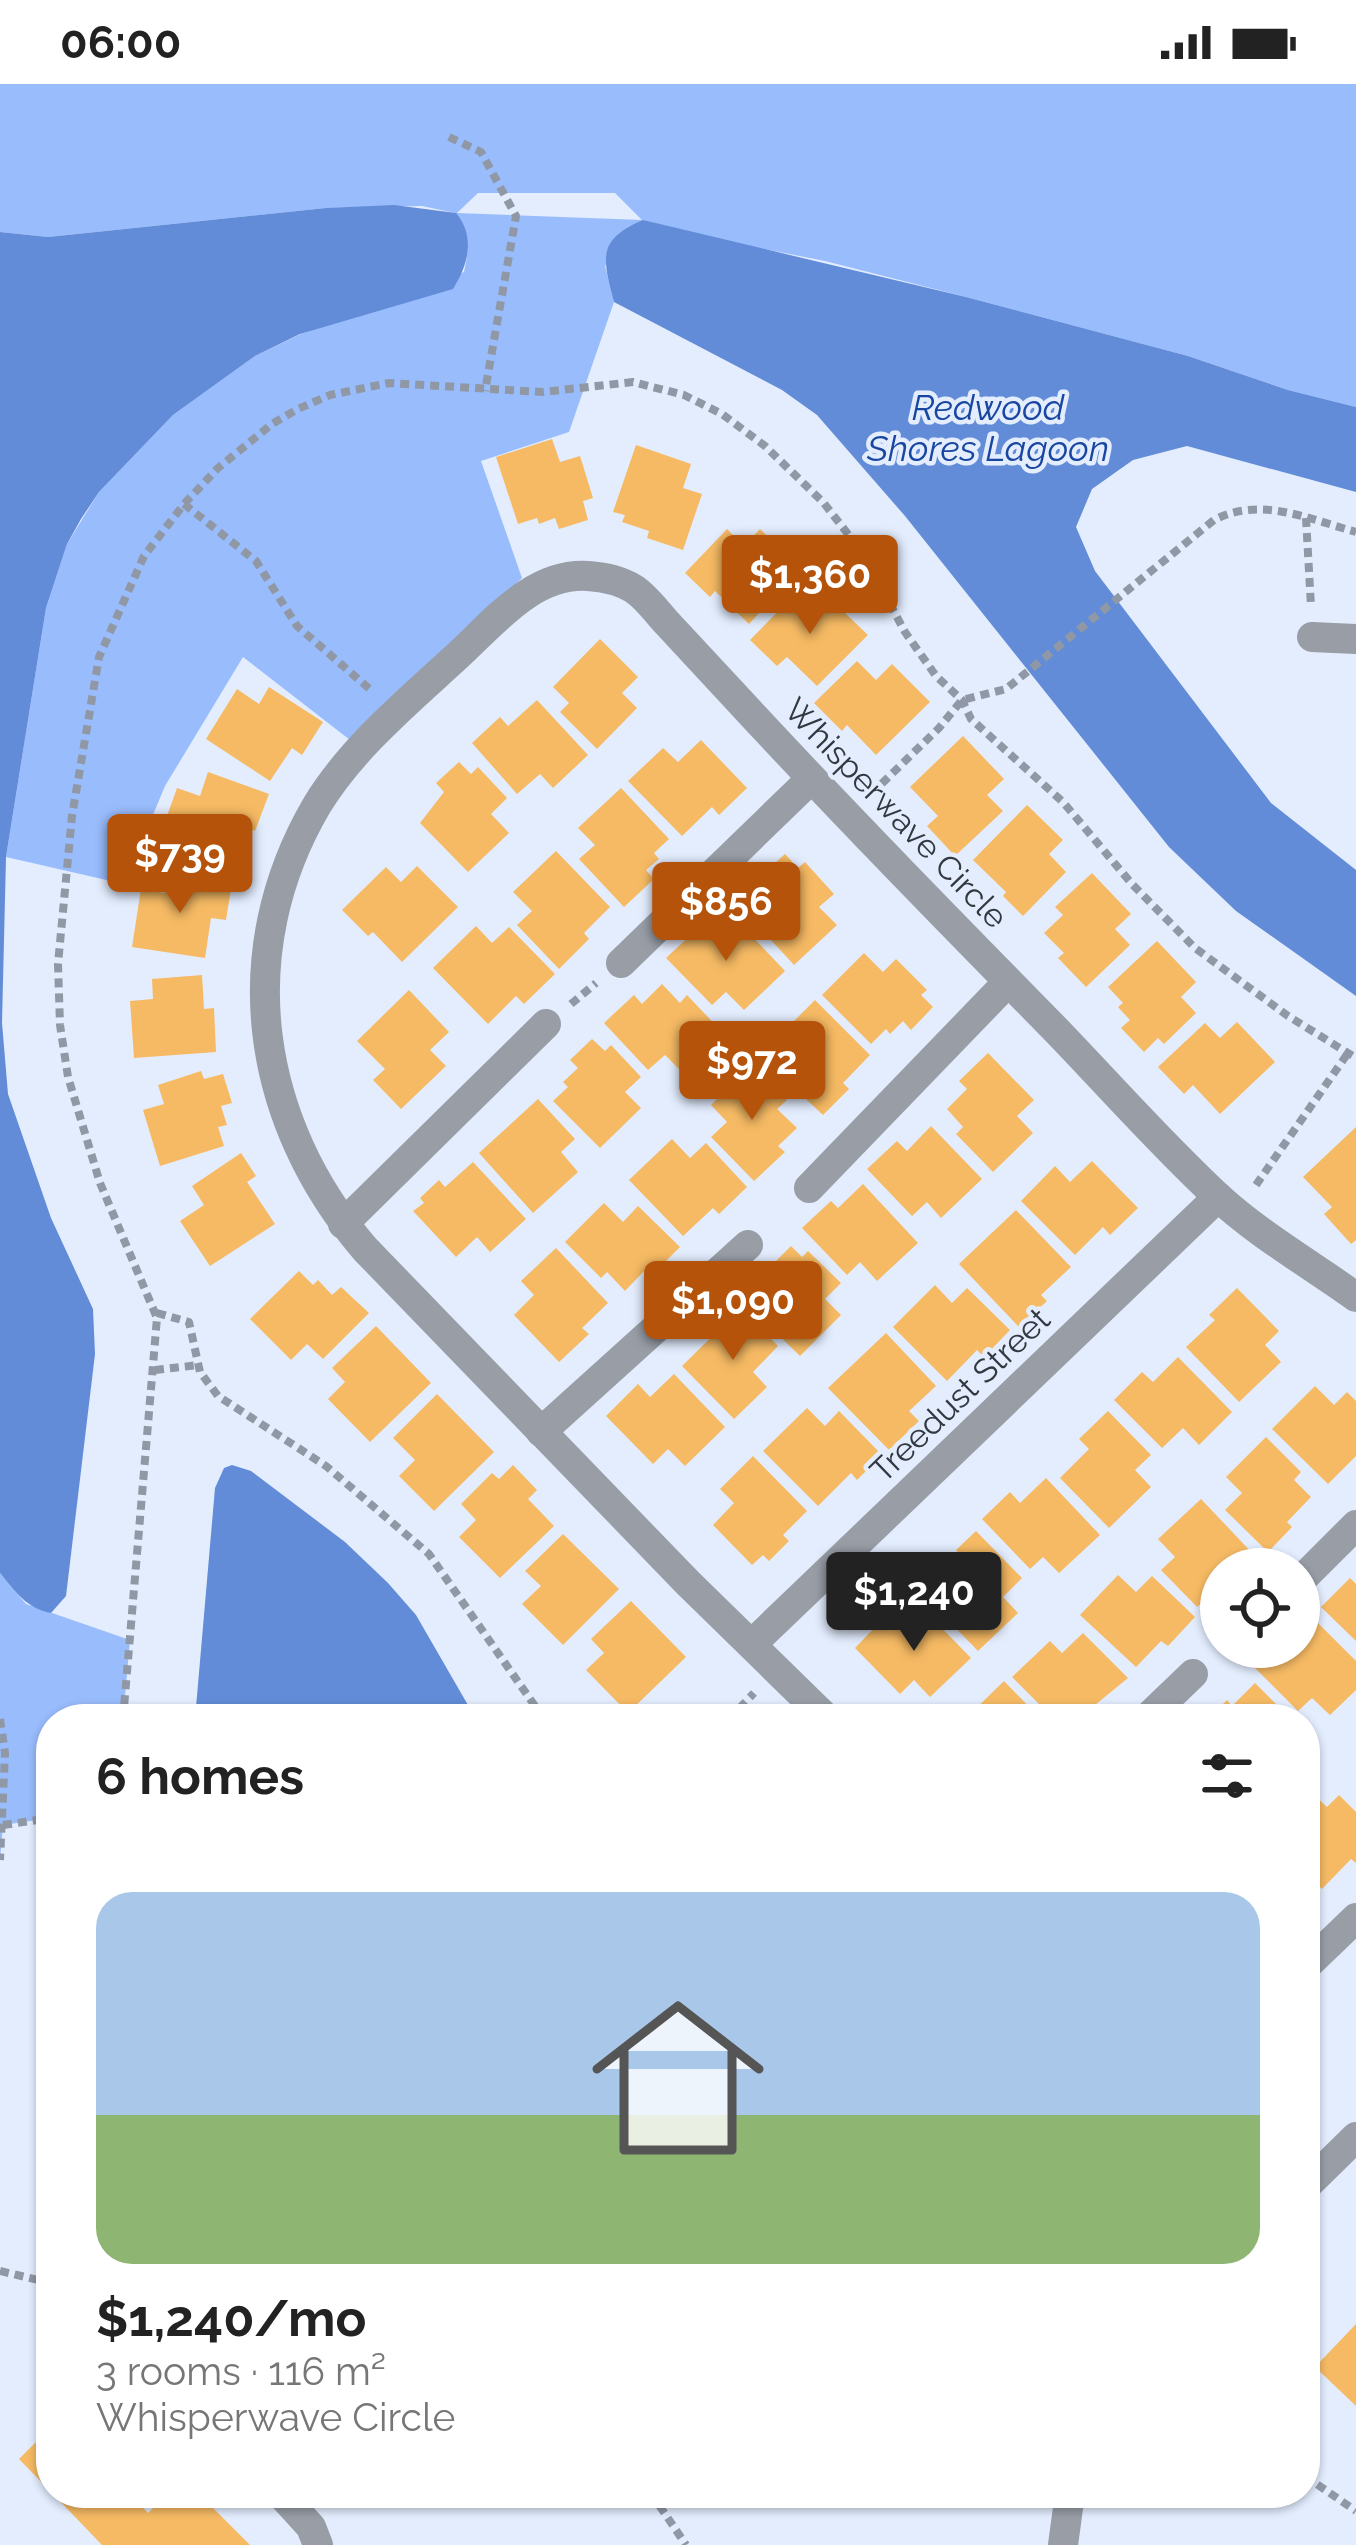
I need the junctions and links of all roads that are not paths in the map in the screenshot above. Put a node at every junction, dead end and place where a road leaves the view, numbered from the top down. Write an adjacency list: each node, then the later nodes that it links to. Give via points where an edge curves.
1 (1312, 637): 2 (street)
2 (1356, 639)
3 (811, 779): 4 (street); 5 (street, Whisperwave Circle); 9 (street, Whisperwave Circle, via 644,597 617,581 554,580 524,596 397,712 317,806 275,908 265,972 269,1056 288,1124)
4 (621, 963)
5 (1008, 982): 7 (street); 8 (street, Whisperwave Circle)
6 (547, 1024): 9 (street)
7 (809, 1188)
8 (1218, 1197): 11 (street, Whisperwave Circle); 15 (street, Treedust Street)
9 (344, 1224): 12 (street, Whisperwave Circle)
10 (748, 1246): 12 (street)
11 (1356, 1297)
12 (541, 1432): 15 (street, Whisperwave Circle)
13 (1356, 1525): 14 (street)
14 (1320, 1561)
15 (752, 1644): 17 (street, Whisperwave Circle)
16 (1193, 1674): 18 (street)
17 (812, 1704)
18 (1162, 1704)
19 (1356, 1918): 20 (street)
20 (1320, 1953)
21 (1356, 2137): 22 (street)
22 (1320, 2173)
23 (294, 2508): 25 (street)
24 (1068, 2508): 26 (street)
25 (318, 2545)
26 (1064, 2545)

